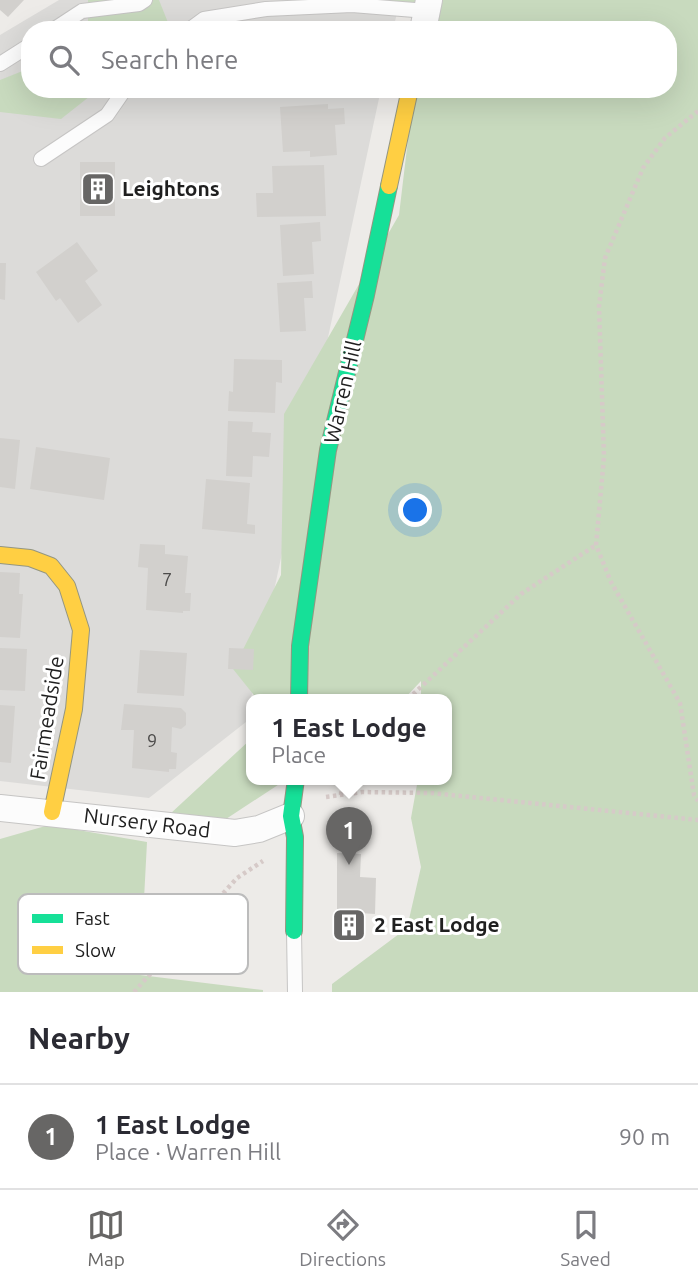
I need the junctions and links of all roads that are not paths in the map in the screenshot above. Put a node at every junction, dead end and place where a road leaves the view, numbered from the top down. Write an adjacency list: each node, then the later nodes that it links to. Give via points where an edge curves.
1 (145, 0): 3 (lane, via 82,11)
2 (426, 14): 4 (lane, via 352,5 266,9)
3 (67, 21)
4 (201, 21)
5 (21, 51): 6 (lane)
6 (0, 64)
7 (119, 98): 9 (lane, via 107,115)
8 (408, 98): 11 (street, Warren Hill, via 328,450 300,646)
9 (41, 159)
10 (0, 555): 14 (street, Fairmeadside, via 51,566 67,586 81,630 74,709)
11 (299, 694)
12 (296, 785): 15 (street)
13 (0, 808): 14 (street, Nursery Road)
14 (52, 812): 15 (street, Nursery Road, via 235,834)
15 (293, 818): 16 (street)
16 (294, 931): 17 (lane)
17 (295, 992)

